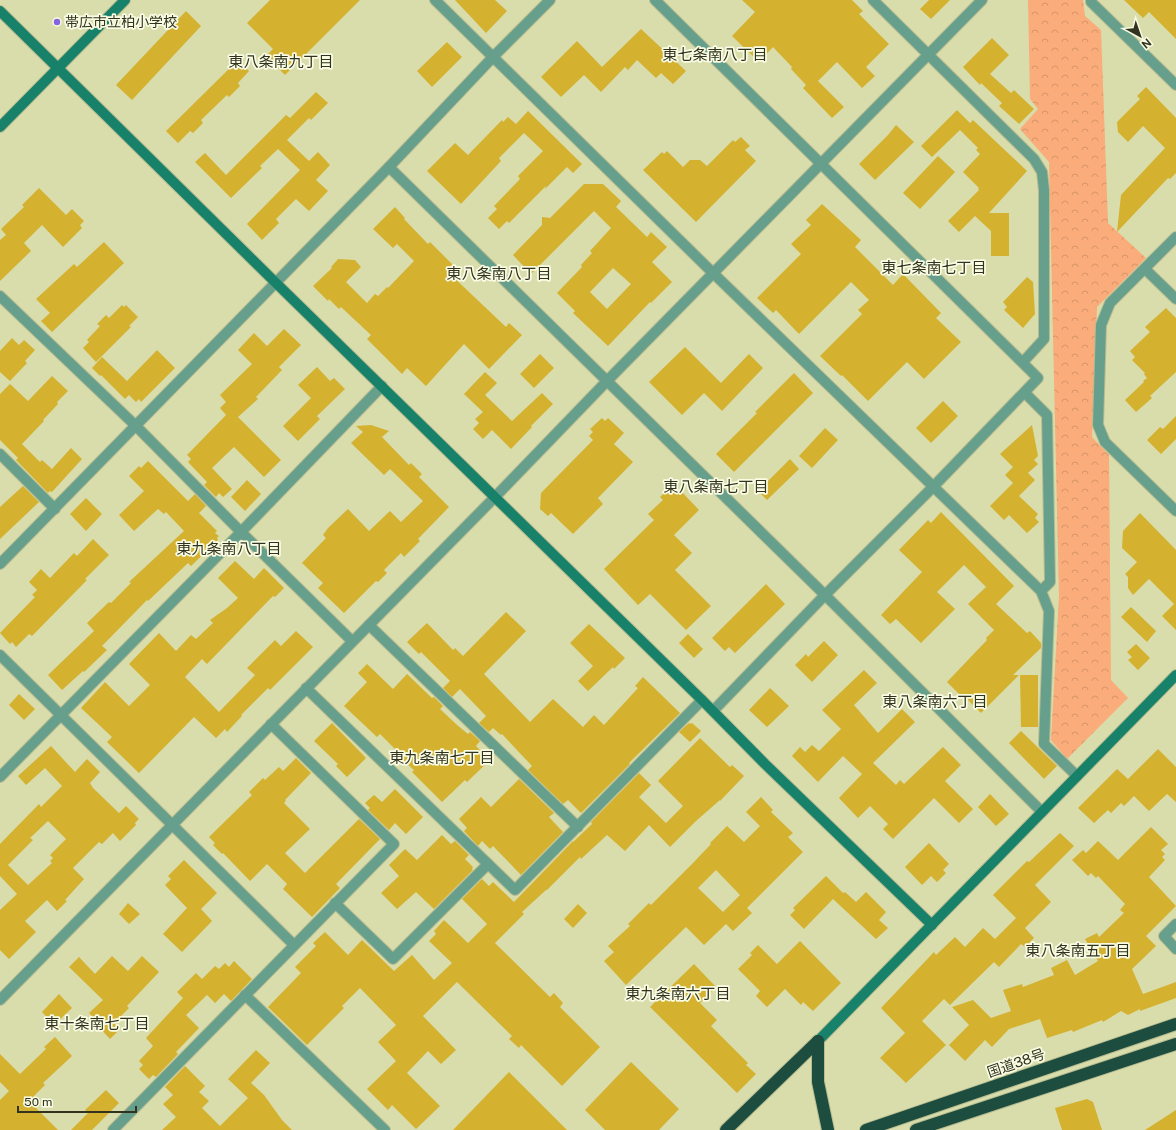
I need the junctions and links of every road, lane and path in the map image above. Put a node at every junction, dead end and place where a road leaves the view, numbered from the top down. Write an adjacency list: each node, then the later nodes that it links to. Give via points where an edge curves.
1 (125, 0): 11 (street)
2 (435, 0): 10 (street)
3 (550, 0): 10 (street)
4 (655, 0): 14 (street)
5 (873, 0): 9 (street)
6 (982, 0): 9 (street)
7 (1091, 0): 12 (street)
8 (0, 11): 11 (street)
9 (929, 54): 14 (street); 22 (street, via 1034,159 1042,172 1044,339)
10 (493, 57): 15 (street); 18 (street)
11 (58, 68): 13 (street); 19 (street)
12 (1176, 85)
13 (0, 127)
14 (821, 164): 18 (street); 22 (street)
15 (389, 167): 19 (street); 23 (street)
16 (1176, 237): 17 (street)
17 (1145, 269): 21 (street); 31 (street, via 1110,304 1101,325 1098,425 1105,442)
18 (714, 273): 23 (street); 28 (street)
19 (276, 283): 24 (street); 26 (street)
20 (0, 296): 26 (street)
21 (1176, 299)
22 (1022, 362): 25 (street, via 1038,378)
23 (607, 381): 29 (street); 35 (street)
24 (382, 386): 29 (street); 32 (street)
25 (1025, 393): 28 (street); 34 (street, via 1047,415 1050,582)
26 (136, 426): 30 (street); 32 (street)
27 (0, 454): 30 (street)
28 (934, 487): 34 (street); 35 (street)
29 (495, 497): 36 (street); 41 (street)
30 (55, 509): 33 (street)
31 (1176, 511)
32 (241, 532): 37 (street); 43 (street)
33 (0, 564)
34 (1041, 591): 45 (street, via 1049,611 1044,744)
35 (825, 595): 42 (street); 47 (street)
36 (369, 624): 37 (street); 49 (street)
37 (352, 641): 40 (street)
38 (0, 655): 43 (street)
39 (1176, 675): 45 (street)
40 (306, 688): 44 (street); 50 (street)
41 (702, 700): 42 (street); 49 (street)
42 (713, 711): 53 (street)
43 (61, 715): 46 (street); 48 (street)
44 (271, 724): 48 (street); 51 (street, via 394,844)
45 (1077, 776): 47 (street)
46 (0, 777)
47 (1042, 812): 53 (street)
48 (173, 825): 54 (street); 57 (street)
49 (578, 827): 50 (street, via 516,890)
50 (488, 864): 51 (street, via 393,959)
51 (336, 903): 54 (street)
52 (1176, 924): 55 (street, via 1164,936)
53 (932, 925): 59 (street)
54 (294, 945): 56 (street)
55 (1176, 949)
56 (245, 995): 61 (street); 62 (street)
57 (0, 1000)
58 (1176, 1024): 65 (highway, 国道38号)
59 (818, 1041): 63 (highway); 64 (highway, via 818,1082)
60 (1176, 1044): 66 (highway)
61 (113, 1130)
62 (385, 1130)
63 (726, 1130)
64 (828, 1130)
65 (866, 1130)
66 (916, 1130)

